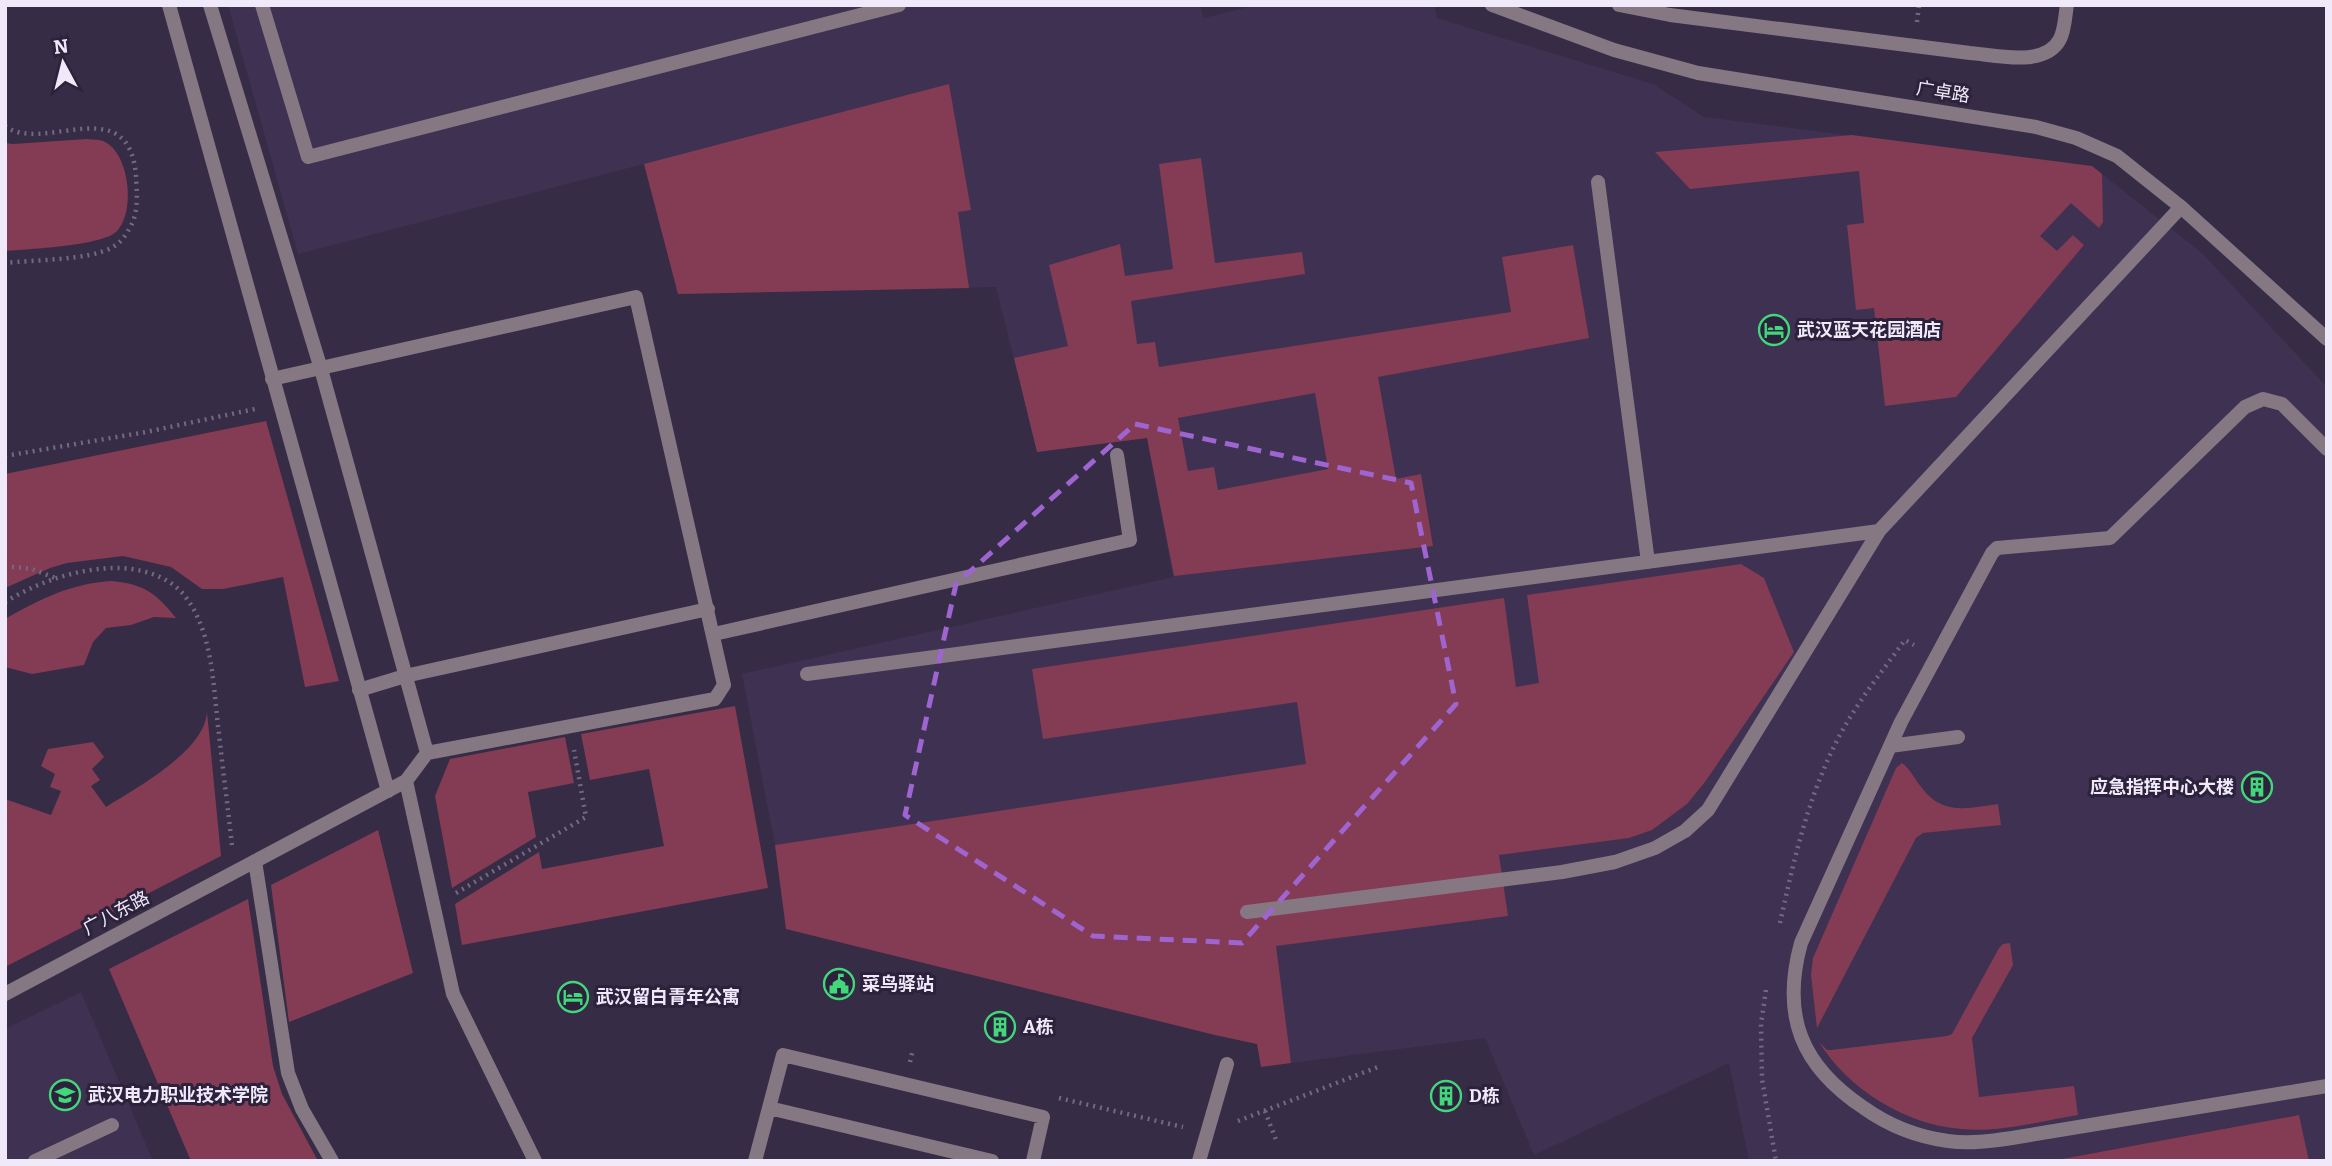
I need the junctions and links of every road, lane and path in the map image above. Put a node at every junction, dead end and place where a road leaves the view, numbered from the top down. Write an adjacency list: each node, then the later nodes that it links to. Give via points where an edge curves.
1 (169, 5): 14 (street)
2 (210, 5): 13 (street)
3 (262, 5): 4 (street, via 308,158)
4 (899, 5)
5 (1492, 5): 10 (street, 广卓路, via 1614,50 1698,74 2056,132 2117,156)
6 (1619, 5): 7 (street, via 2024,57 2053,48 2060,38)
7 (2067, 5)
8 (5, 126): 11 (path, via 18,133 110,131 129,150 136,174 132,225 120,242 87,255)
9 (1598, 182): 20 (street)
10 (2181, 207): 12 (street, 广卓路); 19 (street)
11 (5, 263)
12 (2327, 339)
13 (321, 369): 14 (street); 24 (street, via 636,297); 27 (street)
14 (272, 379): 15 (street)
15 (278, 404): 18 (path); 28 (street)
16 (2327, 449): 31 (street, via 2282,404 2263,399 2245,407 2110,538 1997,548)
17 (1117, 455): 25 (street, via 1130,540)
18 (5, 456)
19 (1879, 531): 20 (street); 37 (street, via 1707,810 1685,831 1615,862 1562,872)
20 (1648, 562): 26 (street)
21 (5, 566): 22 (path, via 32,569)
22 (58, 579): 23 (path); 35 (path, via 92,569 127,568 175,585 190,602 208,652)
23 (5, 602)
24 (708, 609): 25 (street); 27 (street)
25 (714, 634): 29 (street, via 724,685 715,699)
26 (807, 674)
27 (405, 676): 28 (street); 32 (street)
28 (359, 690): 34 (street)
29 (570, 726): 32 (street); 36 (path, via 586,817)
30 (1958, 737): 31 (street)
31 (1890, 746): 41 (street, via 1801,943 1795,967 1795,1008 1806,1049 1818,1069 1851,1100 1894,1126 1968,1143)
32 (427, 753): 33 (street)
33 (407, 780): 34 (street, 广八东路); 36 (street)
34 (388, 790): 35 (street, 广八东路)
35 (245, 867): 38 (street, 广八东路); 49 (street, via 288,1073 302,1109)
36 (434, 905): 50 (street, via 453,994)
37 (1247, 912)
38 (5, 994)
39 (1227, 1064): 46 (street)
40 (1378, 1067): 43 (path)
41 (2327, 1086)
42 (769, 1108): 44 (street, via 783,1055); 51 (street); 52 (street)
43 (1265, 1111): 46 (path); 47 (path)
44 (1044, 1116): 46 (path, via 1049,1095); 53 (street)
45 (112, 1125): 48 (street)
46 (1207, 1133): 54 (street)
47 (1276, 1140)
48 (35, 1161)
49 (332, 1161)
50 (535, 1161)
51 (755, 1161)
52 (992, 1161)
53 (1033, 1161)
54 (1199, 1161)

